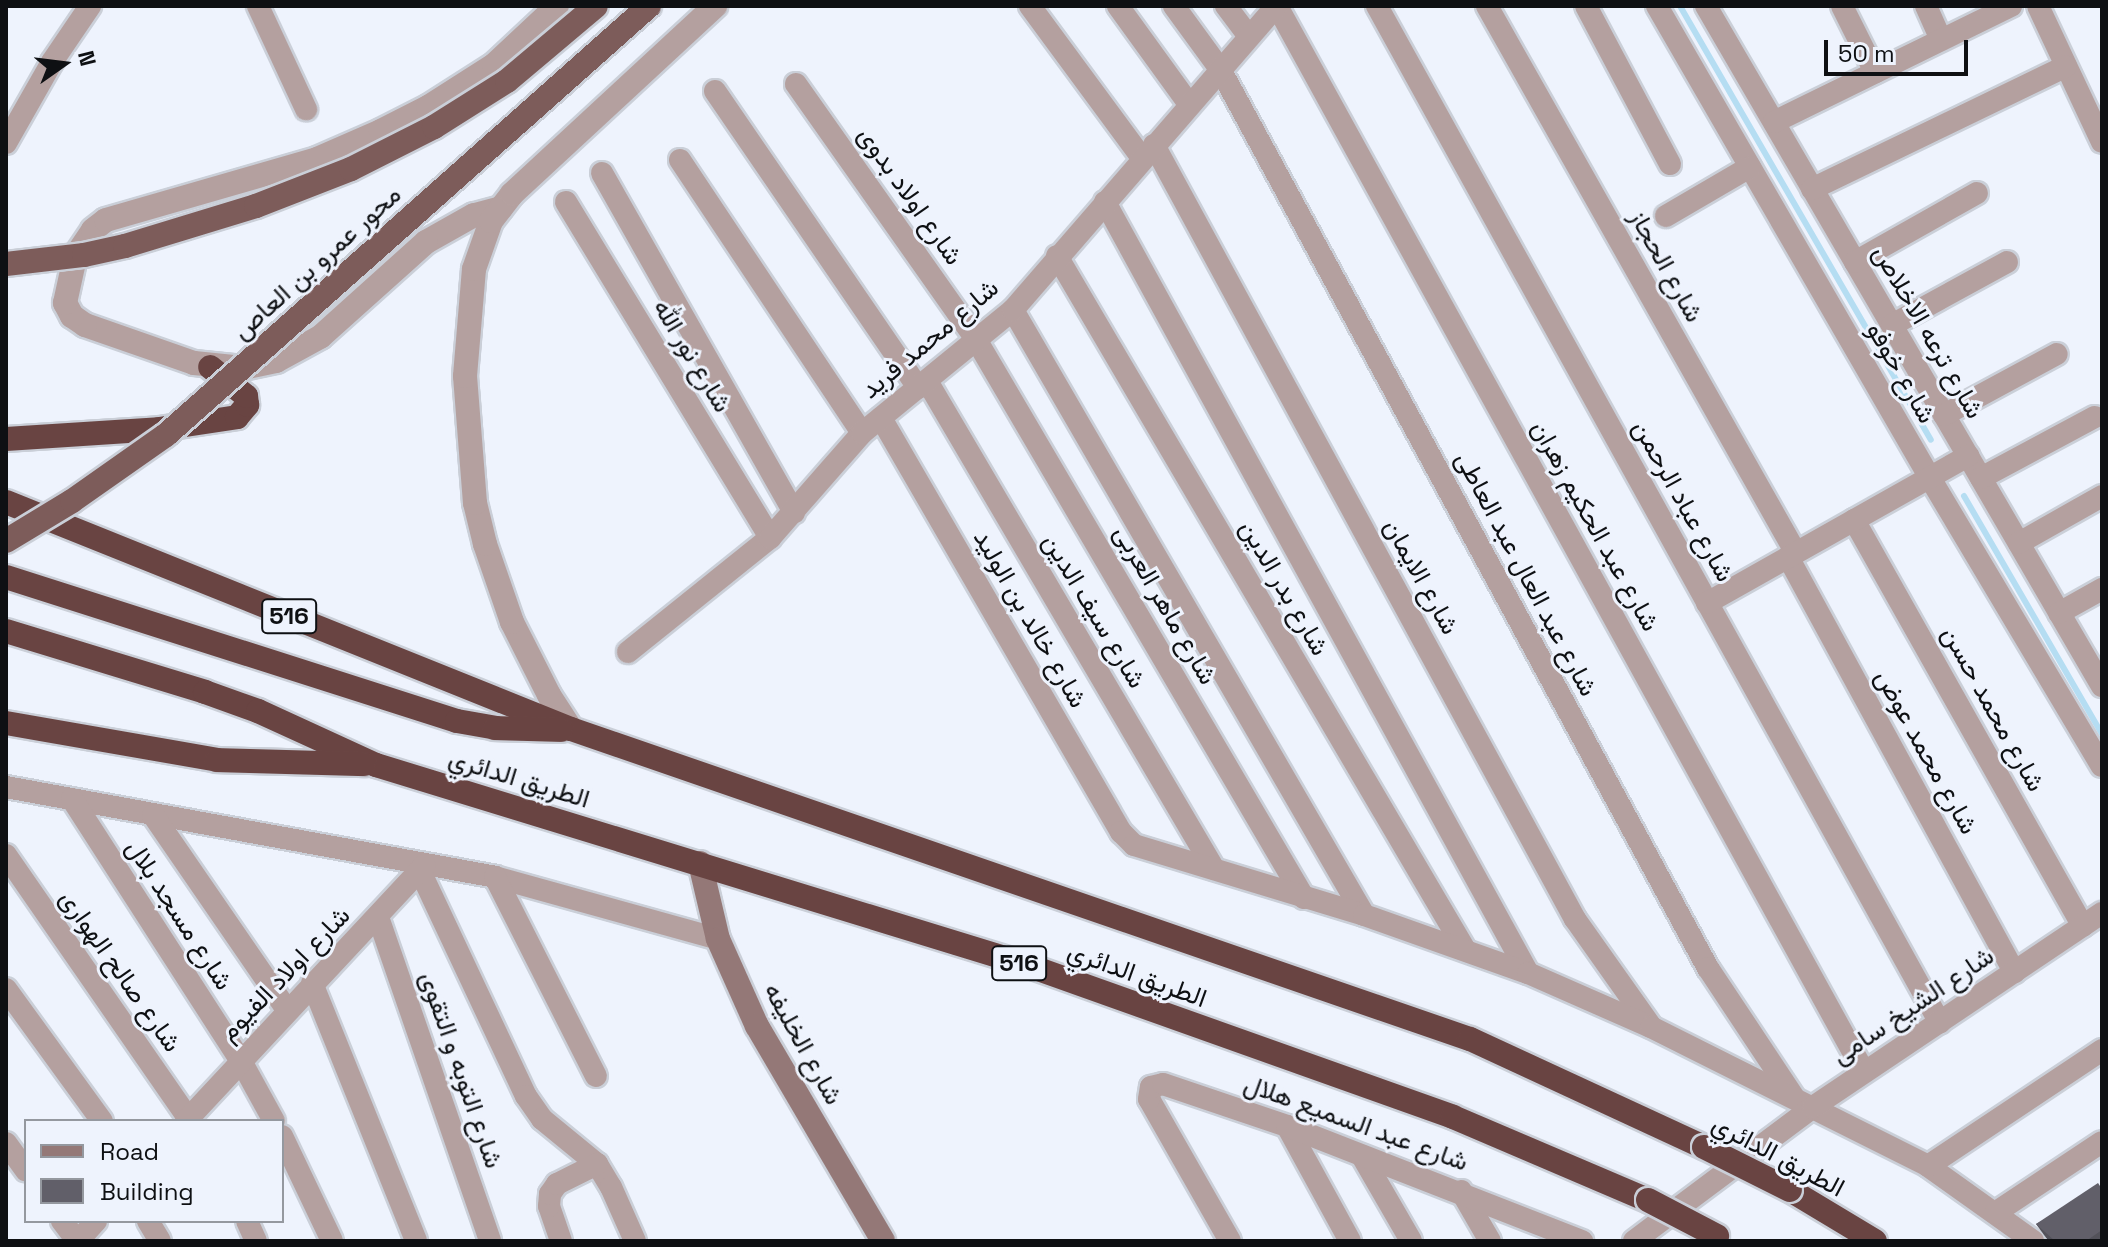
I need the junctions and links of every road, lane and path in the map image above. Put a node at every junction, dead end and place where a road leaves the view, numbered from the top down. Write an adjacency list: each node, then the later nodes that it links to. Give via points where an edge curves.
1 (90, 6): 32 (street)
2 (258, 6): 29 (street)
3 (557, 6): 52 (street, via 494,65 381,131 317,159 121,213 93,230 75,257 64,295 72,316)
4 (596, 6): 47 (main road, محور عمرو بن العاص, bridge, via 507,81 434,127 351,169 194,227 84,255)
5 (649, 6): 67 (main road, محور عمرو بن العاص, bridge, via 166,435)
6 (715, 6): 42 (street)
7 (1030, 6): 33 (street, شارع الايمان)
8 (1118, 6): 28 (street)
9 (1174, 6): 24 (street, شارع عبد العال عبد العاطى)
10 (1226, 6): 21 (street)
11 (1277, 6): 21 (street, شارع محمد فريد); 105 (street, شارع عبد الحكيم زهران)
12 (1377, 6): 72 (street, شارع عباد الرحمن)
13 (1487, 6): 69 (street, شارع الحجاز)
14 (1586, 6): 35 (street)
15 (1657, 6): 36 (street, شارع خوفو)
16 (1706, 6): 30 (street, شارع ترعه الاخلاص)
17 (1842, 6): 25 (street)
18 (1926, 6): 22 (street)
19 (2011, 6): 22 (street)
20 (2038, 6): 23 (street)
21 (1249, 36): 24 (street, شارع محمد فريد)
22 (1941, 40): 25 (street)
23 (2066, 66): 31 (street); 38 (street)
24 (1220, 69): 28 (street, شارع محمد فريد); 107 (street, شارع عبد العال عبد العاطى, via 1708,968)
25 (1875, 72): 30 (street)
26 (796, 84): 50 (street, شارع اولاد بدوى)
27 (715, 91): 53 (street, شارع سيف الدين)
28 (1189, 104): 33 (street, شارع محمد فريد)
29 (306, 109)
30 (1774, 122): 38 (street, شارع ترعه الاخلاص)
31 (2102, 142)
32 (6, 143)
33 (1149, 152): 41 (street, شارع محمد فريد); 102 (street, شارع الايمان, via 1575,919)
34 (680, 160): 57 (street)
35 (1670, 164)
36 (1750, 167): 43 (street); 60 (street, شارع خوفو)
37 (602, 173): 64 (street)
38 (1812, 189): 45 (street, شارع ترعه الاخلاص)
39 (1977, 193): 45 (street)
40 (566, 202): 66 (street, شارع نور الله)
41 (1105, 202): 44 (street, شارع محمد فريد); 97 (street)
42 (501, 208): 52 (street, via 474,215 426,242 320,337 292,355 243,368); 78 (street, via 483,236 474,269 465,376 473,490 512,622)
43 (1666, 216)
44 (1057, 256): 48 (street, شارع محمد فريد); 95 (street, شارع بدر الدين)
45 (1855, 262): 49 (street, شارع ترعه الاخلاص)
46 (2007, 262): 49 (street)
47 (6, 264)
48 (1013, 310): 50 (street, شارع محمد فريد); 91 (street)
49 (1892, 325): 54 (street, شارع ترعه الاخلاص)
50 (977, 341): 53 (street, شارع محمد فريد); 89 (street, شارع ماهر العربى)
51 (2057, 354): 54 (street)
52 (210, 367): 58 (highway, via 246,396 247,405 237,417 159,429)
53 (922, 384): 56 (street, شارع محمد فريد); 87 (street, شارع سيف الدين)
54 (1944, 415): 59 (street, شارع ترعه الاخلاص)
55 (2095, 417): 61 (street)
56 (881, 418): 57 (street, شارع محمد فريد); 87 (street, شارع خالد بن الوليد, via 1121,832 1134,845)
57 (862, 433): 64 (street, شارع محمد فريد)
58 (6, 439)
59 (1968, 456): 60 (street); 61 (street, شارع ترعه الاخلاص)
60 (1930, 478): 65 (street); 80 (street, شارع خوفو)
61 (1981, 478): 68 (street, شارع ترعه الاخلاص)
62 (2102, 496): 68 (street)
63 (6, 502): 78 (highway, الطريق الدائري / 516)
64 (794, 513): 66 (street, شارع محمد فريد)
65 (1854, 520): 69 (street); 93 (street, شارع محمد حسن)
66 (770, 538): 75 (street, شارع محمد فريد)
67 (6, 541)
68 (2019, 543): 73 (street, شارع ترعه الاخلاص)
69 (1792, 555): 72 (street); 96 (street, شارع محمد عوض)
70 (6, 577): 78 (highway, الطريق الدائري / 516, via 457,721 533,731)
71 (2102, 589): 73 (street)
72 (1707, 603): 101 (street, شارع عباد الرحمن)
73 (2059, 613): 76 (street, شارع ترعه الاخلاص)
74 (6, 631): 79 (highway, الطريق الدائري / 516, via 218,697)
75 (628, 652)
76 (2099, 675)
77 (8, 724): 79 (highway, الطريق الدائري / 516, via 217,760)
78 (571, 729): 140 (highway, الطريق الدائري / 516, bridge, via 1456,1034 1704,1147)
79 (376, 765): 85 (highway, الطريق الدائري / 516)
80 (2102, 766)
81 (6, 787): 82 (street)
82 (72, 799): 83 (street); 104 (street, شارع مسجد بلال)
83 (153, 815): 86 (street); 100 (street)
84 (6, 855): 109 (street, شارع صالح الهوارى)
85 (700, 863): 94 (main road, شارع الخليفه); 125 (highway, الطريق الدائري / 516, bridge, via 1024,964 1453,1117 1648,1200)
86 (423, 869): 88 (street); 92 (street, شارع اولاد الفيوم); 117 (street, via 526,1096 542,1119)
87 (1214, 869): 89 (street)
88 (495, 877): 94 (street); 106 (street)
89 (1304, 898): 91 (street)
90 (2102, 913): 93 (street, شارع الشيخ سامى)
91 (1364, 915): 95 (street)
92 (378, 917): 98 (street, شارع اولاد الفيوم); 130 (street, شارع التوبه و التقوى)
93 (2083, 926): 96 (street, شارع الشيخ سامى)
94 (718, 939): 133 (main road, شارع الخليفه, via 757,1026)
95 (1464, 948): 97 (street)
96 (2014, 972): 101 (street, شارع الشيخ سامى)
97 (1528, 973): 102 (street)
98 (312, 983): 100 (street, شارع اولاد الفيوم); 129 (street)
99 (6, 989): 108 (street)
100 (287, 1010): 104 (street, شارع اولاد الفيوم)
101 (1940, 1023): 105 (street, شارع الشيخ سامى)
102 (1651, 1027): 107 (street)
103 (2102, 1050): 118 (street)
104 (241, 1061): 110 (street, شارع اولاد الفيوم); 111 (street, شارع مسجد بلال)
105 (1864, 1072): 107 (street, شارع الشيخ سامى)
106 (596, 1076)
107 (1804, 1102): 118 (street); 139 (street, شارع الشيخ سامى, via 1757,1149)
108 (101, 1119)
109 (187, 1119)
110 (189, 1119)
111 (273, 1119)
112 (1287, 1126): 116 (street, شارع عبد السميع هلال); 134 (street, شارع عبد السميع هلال, via 1151,1087 1149,1099); 135 (street)
113 (284, 1140): 128 (street)
114 (2102, 1142): 121 (street)
115 (6, 1143): 119 (street)
116 (1362, 1156): 120 (street, شارع عبد السميع هلال); 136 (street)
117 (597, 1164): 131 (street, via 557,1184 550,1194); 132 (street)
118 (1928, 1166): 121 (street)
119 (24, 1168)
120 (1461, 1191): 137 (street); 138 (street, شارع عبد السميع هلال)
121 (1995, 1213): 141 (street)
122 (64, 1223): 126 (street)
123 (94, 1223): 126 (street)
124 (149, 1223): 127 (street)
125 (1721, 1238)
126 (78, 1241)
127 (160, 1241)
128 (332, 1241)
129 (416, 1241)
130 (490, 1241)
131 (561, 1241)
132 (635, 1241)
133 (883, 1241)
134 (1230, 1241)
135 (1350, 1241)
136 (1411, 1241)
137 (1490, 1241)
138 (1582, 1241)
139 (1634, 1241)
140 (1875, 1241)
141 (2033, 1241)

